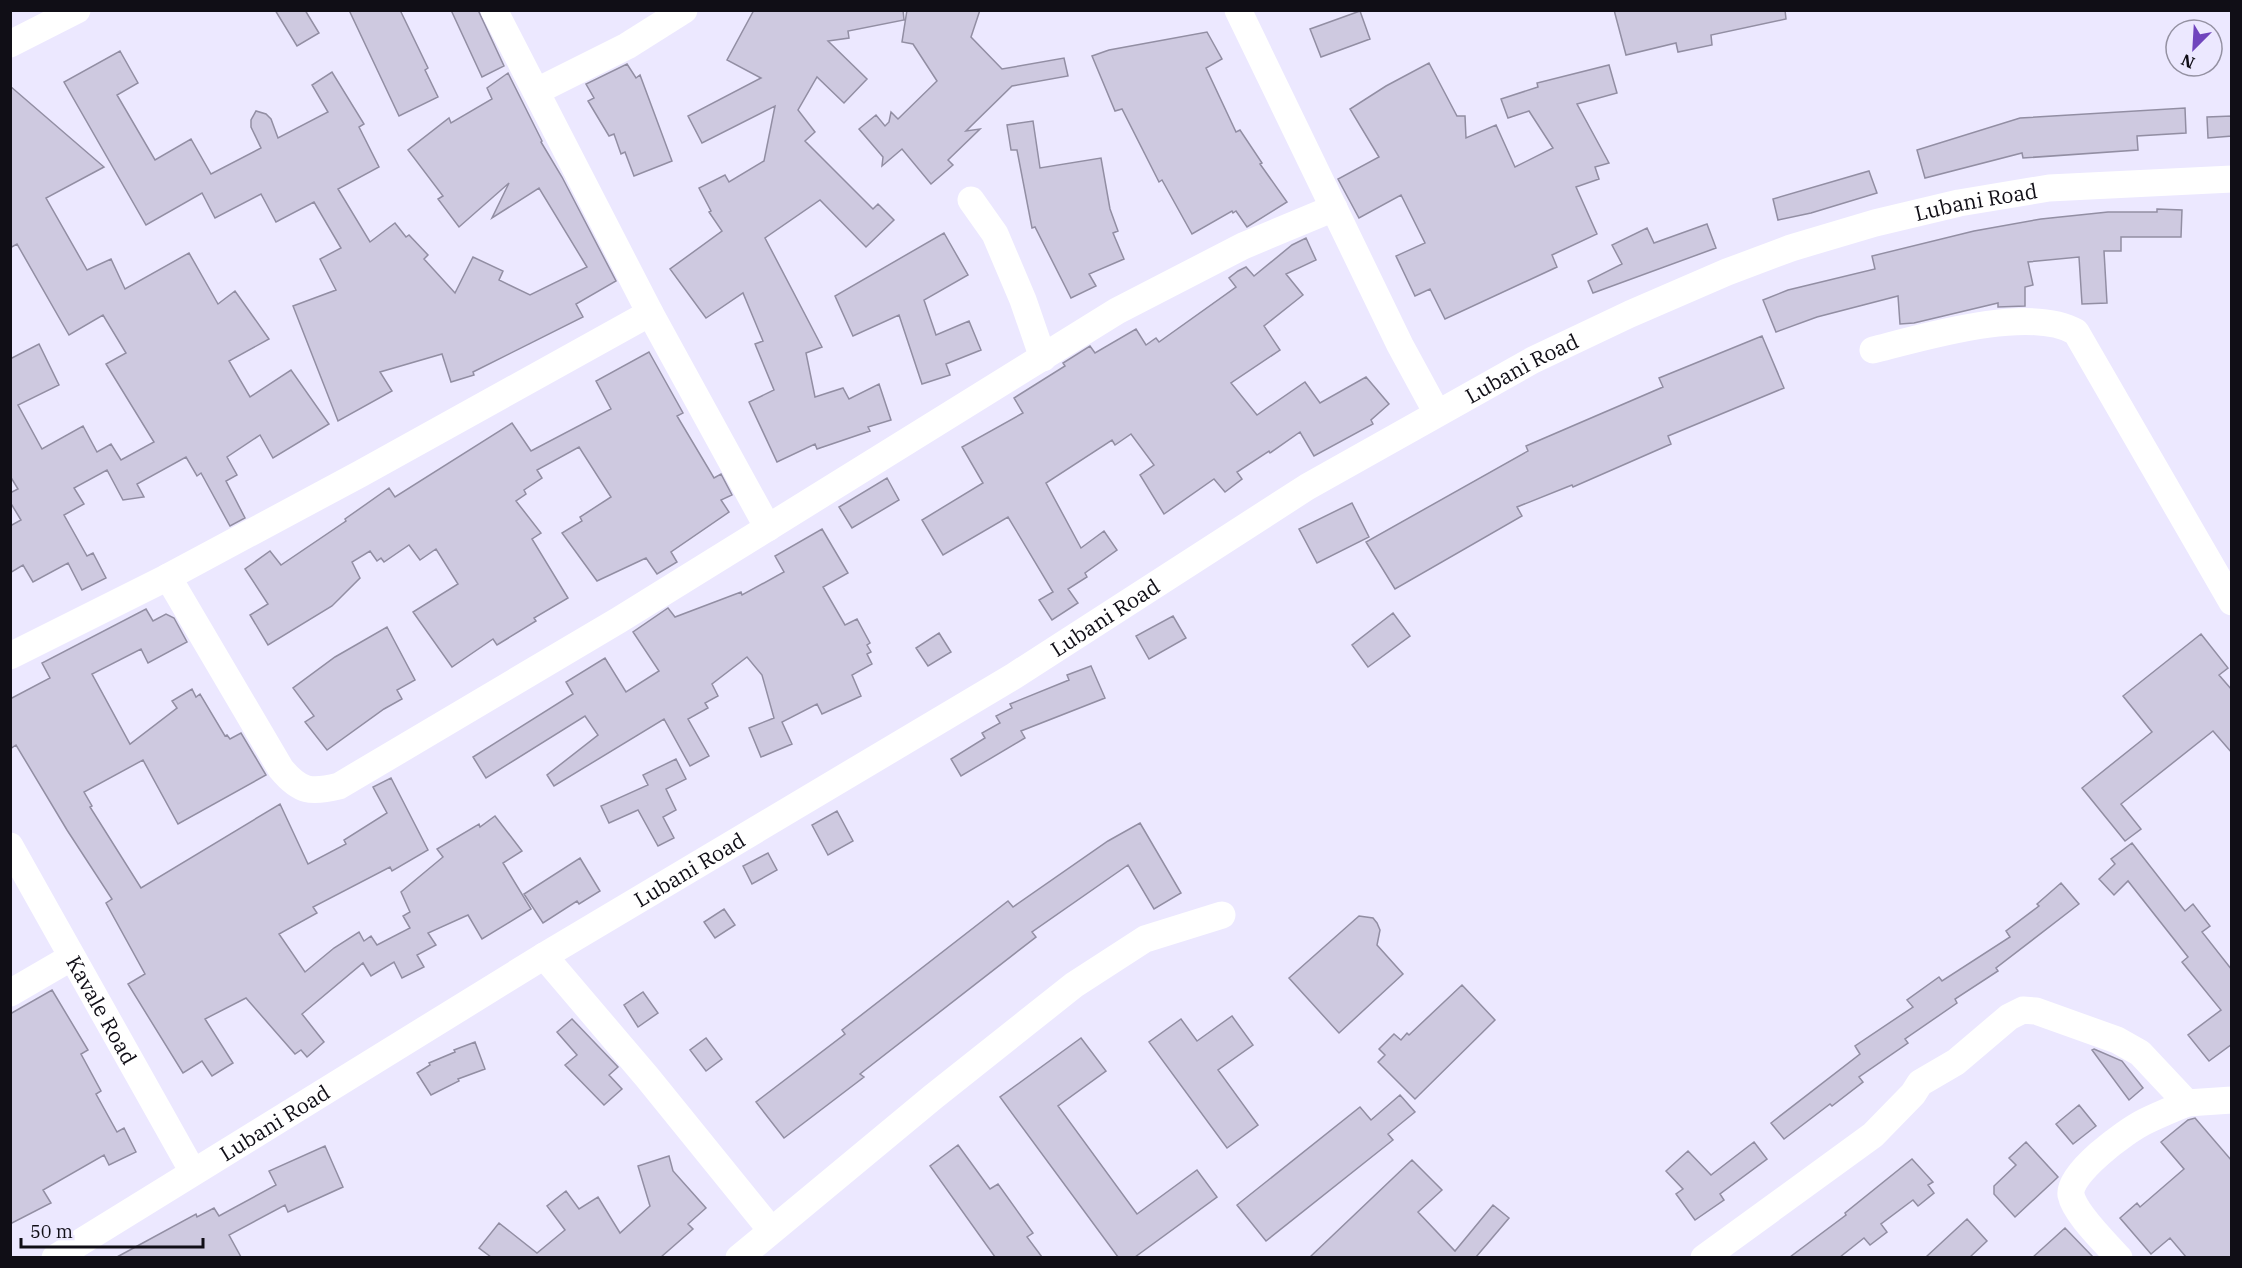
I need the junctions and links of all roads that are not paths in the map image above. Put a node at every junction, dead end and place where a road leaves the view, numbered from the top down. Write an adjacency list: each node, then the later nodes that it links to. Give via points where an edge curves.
1 (77, 10): 5 (street)
2 (495, 10): 6 (street)
3 (684, 10): 6 (street, via 627,46)
4 (1238, 10): 9 (street)
5 (10, 44)
6 (537, 92): 10 (street)
7 (2232, 179): 13 (street, Lubani Road, via 2049,188 1959,203 1875,223 1780,252 1630,314 1533,360)
8 (971, 200): 12 (street, via 994,234)
9 (1334, 208): 12 (street, via 1243,246 1138,300); 13 (street)
10 (650, 313): 14 (street); 15 (street)
11 (1873, 350): 16 (street, via 1935,334 2017,320 2045,322 2076,332)
12 (1043, 358): 14 (street)
13 (1437, 413): 20 (street, Lubani Road, via 1307,487 1014,676)
14 (768, 528): 15 (street, via 339,786 322,790 306,790 291,782 281,769)
15 (168, 578): 17 (street)
16 (2232, 602)
17 (10, 656)
18 (10, 846): 21 (street, Kavale Road)
19 (1222, 915): 26 (street, via 1145,939 1074,985)
20 (544, 956): 25 (street, Lubani Road); 26 (street)
21 (72, 957): 22 (street); 25 (street, Kavale Road)
22 (10, 993)
23 (2232, 1100): 24 (street)
24 (2187, 1103): 29 (street, via 2140,1053 2125,1044 2036,1011 2023,1010 2002,1022 1956,1062 1920,1083 1873,1135); 30 (street, via 2142,1123 2107,1148 2073,1181 2070,1192 2074,1206)
25 (193, 1172): 27 (street, Lubani Road)
26 (771, 1230): 28 (street)
27 (55, 1257)
28 (739, 1257)
29 (1704, 1257)
30 (2119, 1257)

